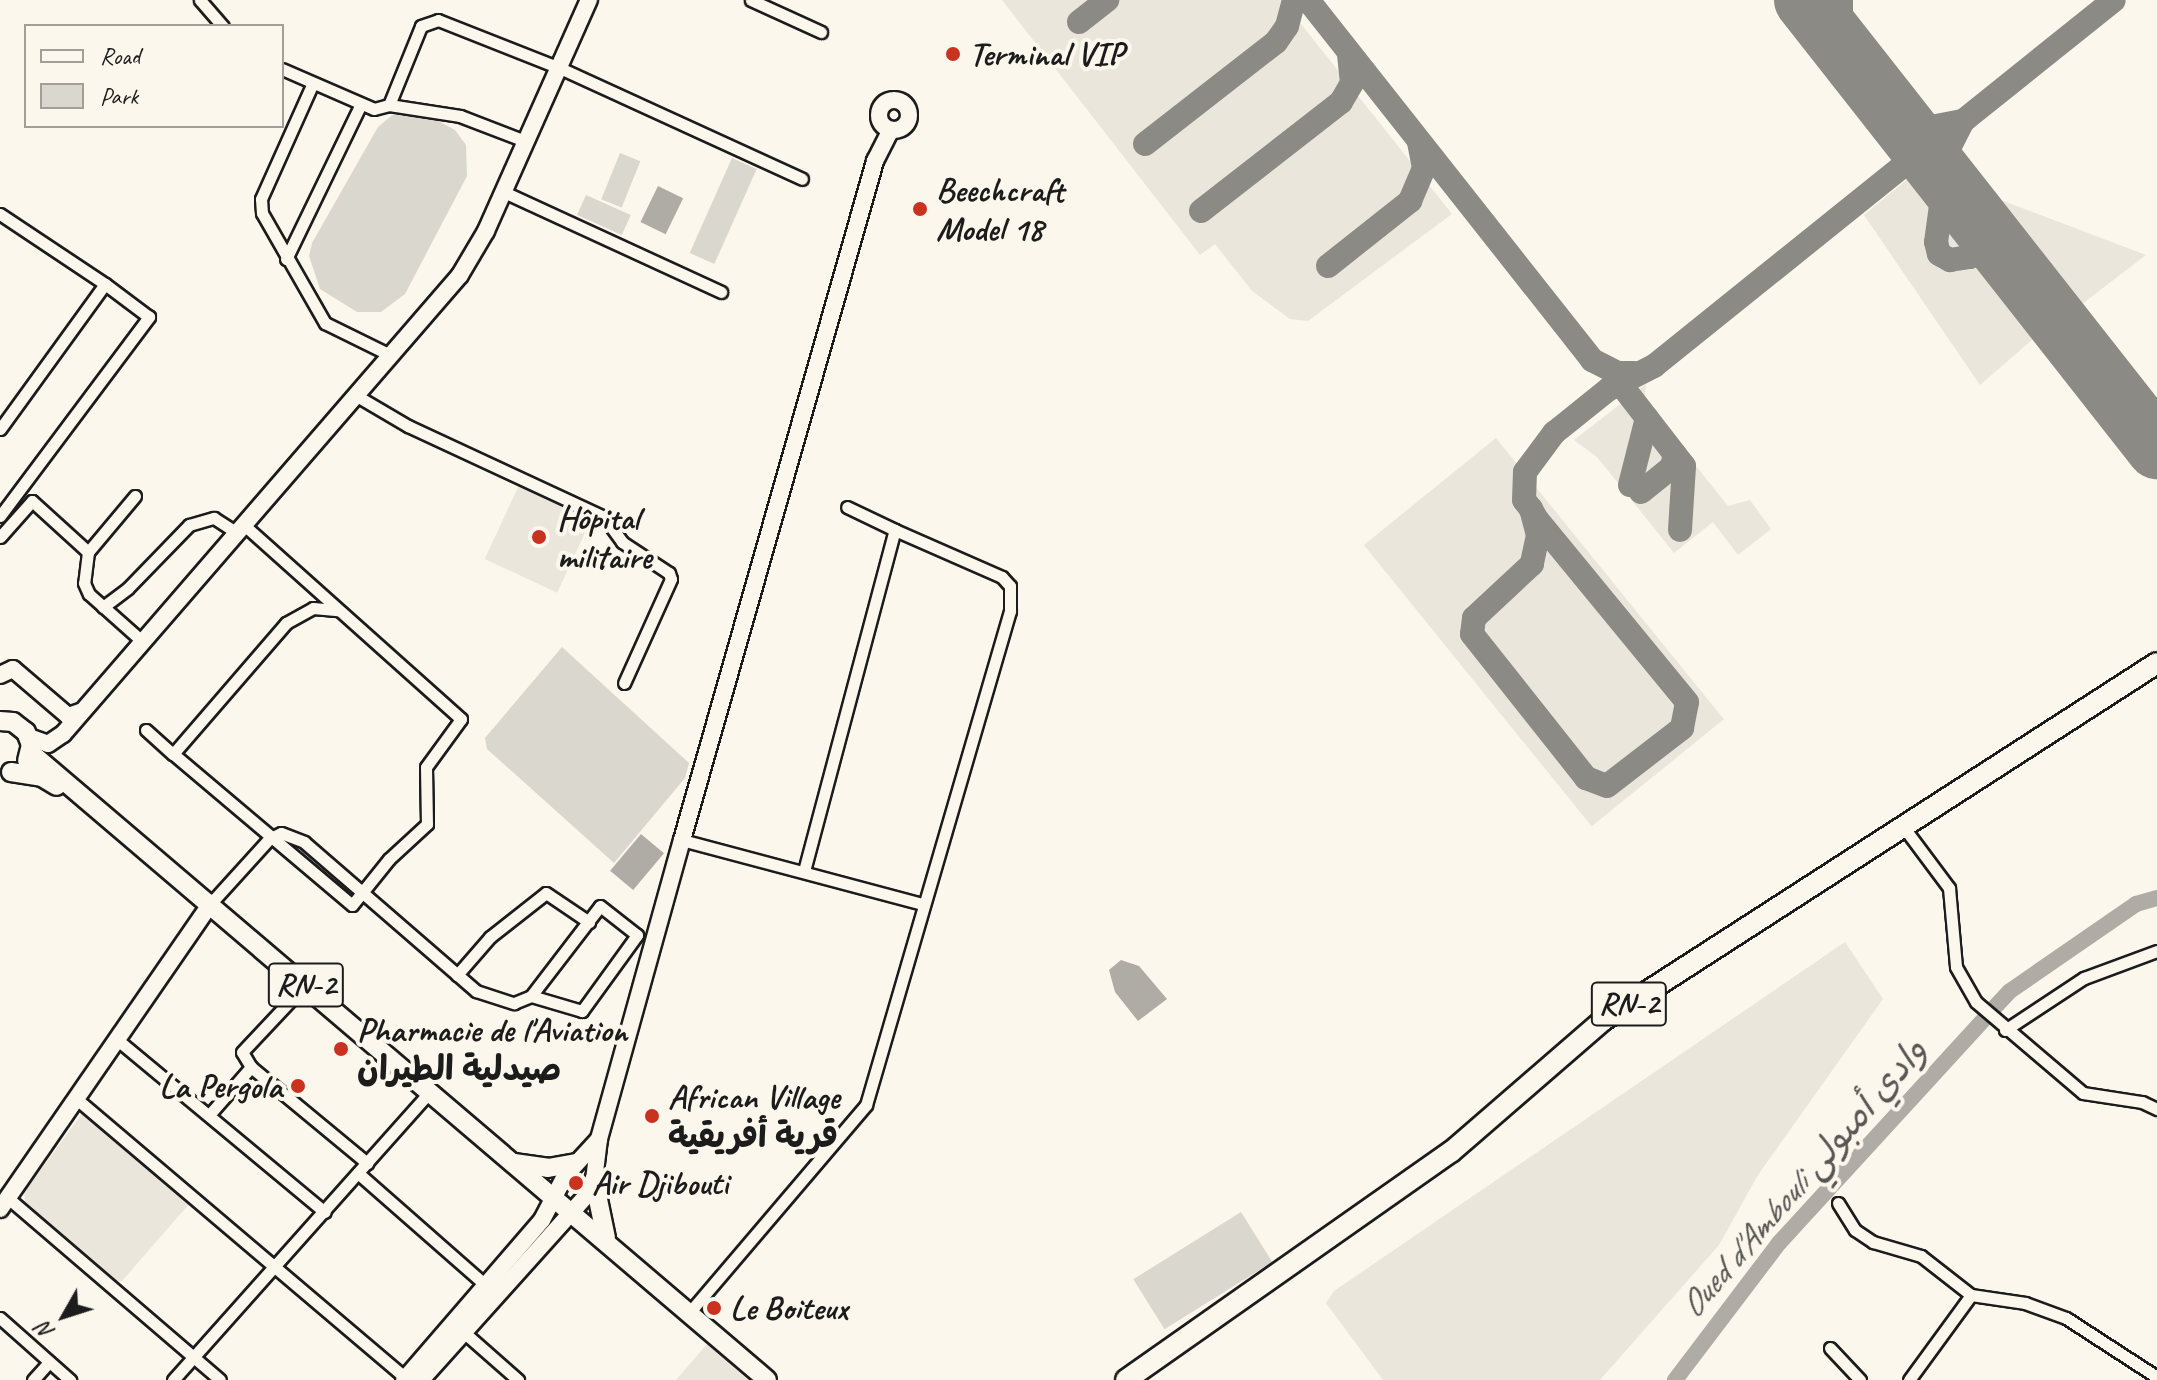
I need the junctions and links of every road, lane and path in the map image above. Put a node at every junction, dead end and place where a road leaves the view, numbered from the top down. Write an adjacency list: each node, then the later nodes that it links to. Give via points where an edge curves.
1 (200, 0): 4 (street)
2 (589, 0): 6 (street)
3 (751, 0): 5 (street)
4 (221, 24)
5 (821, 32)
6 (560, 68): 10 (street, via 438,20 421,26); 13 (street); 15 (street)
7 (284, 70): 8 (street)
8 (312, 85): 9 (street); 18 (street, via 261,199 267,226)
9 (361, 104): 10 (street, via 374,109); 18 (street)
10 (389, 105): 13 (street, via 460,116)
11 (879, 117): 12 (street); 12 (street, via 888,101 906,105 908,122); 14 (street)
12 (891, 130): 14 (street)
13 (525, 141): 16 (street)
14 (875, 161): 48 (street)
15 (802, 179)
16 (504, 192): 20 (street); 21 (street, via 460,275)
17 (0, 214): 19 (street)
18 (286, 259): 21 (street, via 325,323)
19 (105, 284): 23 (street); 26 (street, via 149,317)
20 (721, 292)
21 (390, 355): 22 (street)
22 (357, 396): 27 (street); 37 (street, via 408,426 604,517 622,542 669,573 671,579)
23 (0, 429)
24 (135, 496): 30 (street)
25 (847, 507): 28 (street)
26 (0, 516)
27 (240, 529): 31 (street, via 214,518 189,525); 32 (street); 33 (street)
28 (895, 530): 49 (street); 52 (street, via 1002,577 1012,600)
29 (0, 537): 30 (street, via 32,501)
30 (88, 552): 31 (street, via 84,583)
31 (103, 607): 33 (street)
32 (338, 610): 43 (street, via 313,608 286,623); 50 (street, via 461,719 426,767 427,824 389,859)
33 (143, 642): 38 (street)
34 (0, 662): 38 (street, via 20,666 72,713)
35 (2157, 663): 46 (highway, RN-2)
36 (0, 675): 38 (street, via 13,669 68,716)
37 (624, 683)
38 (80, 712): 41 (street)
39 (4, 718): 42 (main road, RN-2)
40 (146, 730): 43 (street)
41 (48, 744): 42 (main road)
42 (34, 751): 44 (main road, RN-2); 45 (main road, RN-2)
43 (173, 754): 47 (street)
44 (6, 772): 45 (main road, RN-2, via 42,777)
45 (98, 811): 51 (main road, RN-2)
46 (1905, 829): 58 (street, via 1949,888 1956,967 1964,987); 94 (highway, RN-2, via 1602,1021 1451,1152)
47 (269, 839): 50 (street, via 281,833 304,842); 50 (street, via 345,904 352,905); 51 (street)
48 (682, 840): 49 (street); 65 (street)
49 (804, 871): 52 (street)
50 (363, 893): 55 (street)
51 (211, 903): 56 (main road, RN-2); 59 (street)
52 (923, 904): 80 (street, via 866,1105)
53 (589, 922): 55 (street, via 546,893 490,937); 57 (street); 57 (street, via 600,906 637,935 582,1011)
54 (2157, 951): 58 (street, via 2084,978)
55 (457, 975): 57 (street, via 493,1000 514,1003)
56 (305, 985): 60 (street, via 242,1052); 61 (main road, RN-2)
57 (531, 996)
58 (2005, 1030): 63 (street, via 2083,1093)
59 (120, 1042): 62 (street); 64 (street)
60 (251, 1067): 64 (street); 67 (street)
61 (430, 1092): 66 (main road, RN-2); 67 (street)
62 (79, 1101): 73 (street); 77 (street)
63 (2157, 1109)
64 (209, 1115): 75 (street)
65 (599, 1139): 68 (street); 70 (street)
66 (511, 1162): 68 (main road, via 548,1168); 71 (main road, RN-2)
67 (367, 1163): 69 (street)
68 (575, 1163): 71 (street)
69 (359, 1174): 75 (street); 78 (street)
70 (594, 1180): 74 (street); 76 (main road)
71 (555, 1198): 74 (main road, RN-2); 78 (street)
72 (1838, 1203): 79 (street, via 1863,1236 1921,1256)
73 (4, 1204): 84 (street)
74 (571, 1211): 76 (main road, RN-2); 82 (street)
75 (325, 1212): 77 (street)
76 (607, 1241): 80 (main road, RN-2)
77 (273, 1266): 84 (street); 87 (street)
78 (484, 1284): 82 (street)
79 (1971, 1295): 86 (street, via 2043,1308); 96 (street)
80 (689, 1313): 93 (main road, RN-2)
81 (0, 1318): 85 (street)
82 (457, 1326): 87 (street); 92 (street)
83 (1830, 1348): 95 (street)
84 (194, 1356): 90 (street); 91 (street)
85 (49, 1362): 88 (street); 89 (street)
86 (2157, 1377)
87 (410, 1379)
88 (33, 1380)
89 (70, 1380)
90 (173, 1380)
91 (220, 1380)
92 (518, 1380)
93 (767, 1380)
94 (1126, 1380)
95 (1860, 1380)
96 (1909, 1380)

